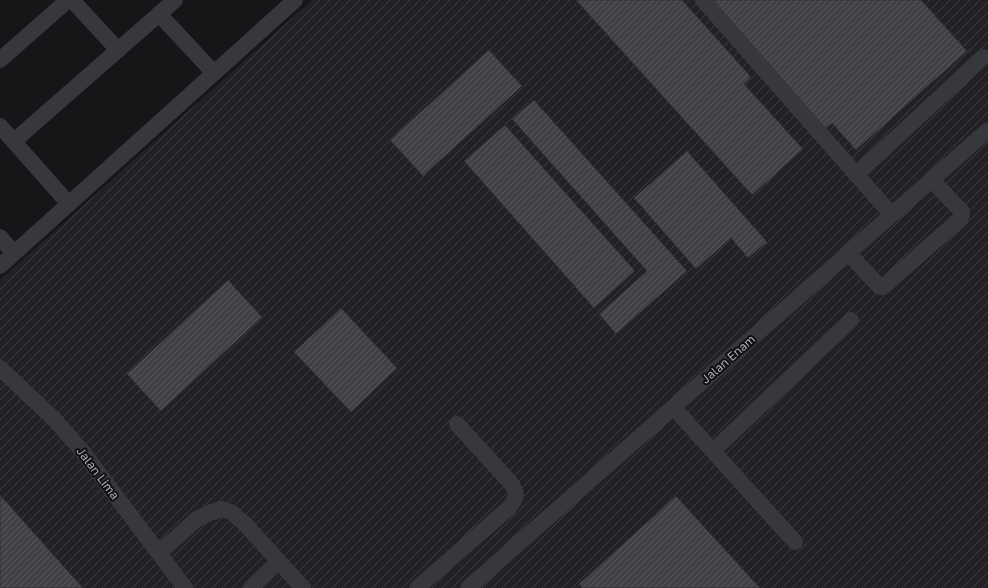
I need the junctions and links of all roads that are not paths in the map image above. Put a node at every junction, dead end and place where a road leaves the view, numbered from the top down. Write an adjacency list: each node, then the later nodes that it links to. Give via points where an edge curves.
1 (68, 0): 9 (street)
2 (72, 0): 7 (street)
3 (175, 0): 6 (street)
4 (295, 0): 10 (street)
5 (703, 0): 14 (street)
6 (159, 14): 7 (street); 10 (street)
7 (118, 50): 13 (street)
8 (983, 56): 14 (street)
9 (0, 60)
10 (214, 73): 16 (street)
11 (0, 126): 13 (street)
12 (988, 130): 15 (street, Jalan Enam)
13 (14, 141): 16 (street)
14 (856, 175): 17 (street)
15 (931, 179): 17 (street, Jalan Enam); 20 (street, via 962,212 961,218 883,287 880,287)
16 (69, 204): 19 (street)
17 (891, 214): 20 (street, Jalan Enam)
18 (0, 237): 19 (street)
19 (14, 253): 21 (street)
20 (848, 253): 24 (street, Jalan Enam)
21 (0, 266)
22 (851, 320): 26 (street)
23 (0, 368): 28 (street, Jalan Lima, via 54,419 82,451)
24 (673, 407): 26 (street); 34 (street, Jalan Enam)
25 (457, 424): 33 (street, via 516,489 516,497 508,509)
26 (713, 451): 27 (street)
27 (795, 542)
28 (159, 553): 29 (street, via 197,519 222,509 231,512 244,523); 31 (street, Jalan Lima)
29 (279, 561): 30 (street); 32 (street)
30 (261, 585)
31 (184, 588)
32 (303, 588)
33 (417, 588)
34 (468, 588)

